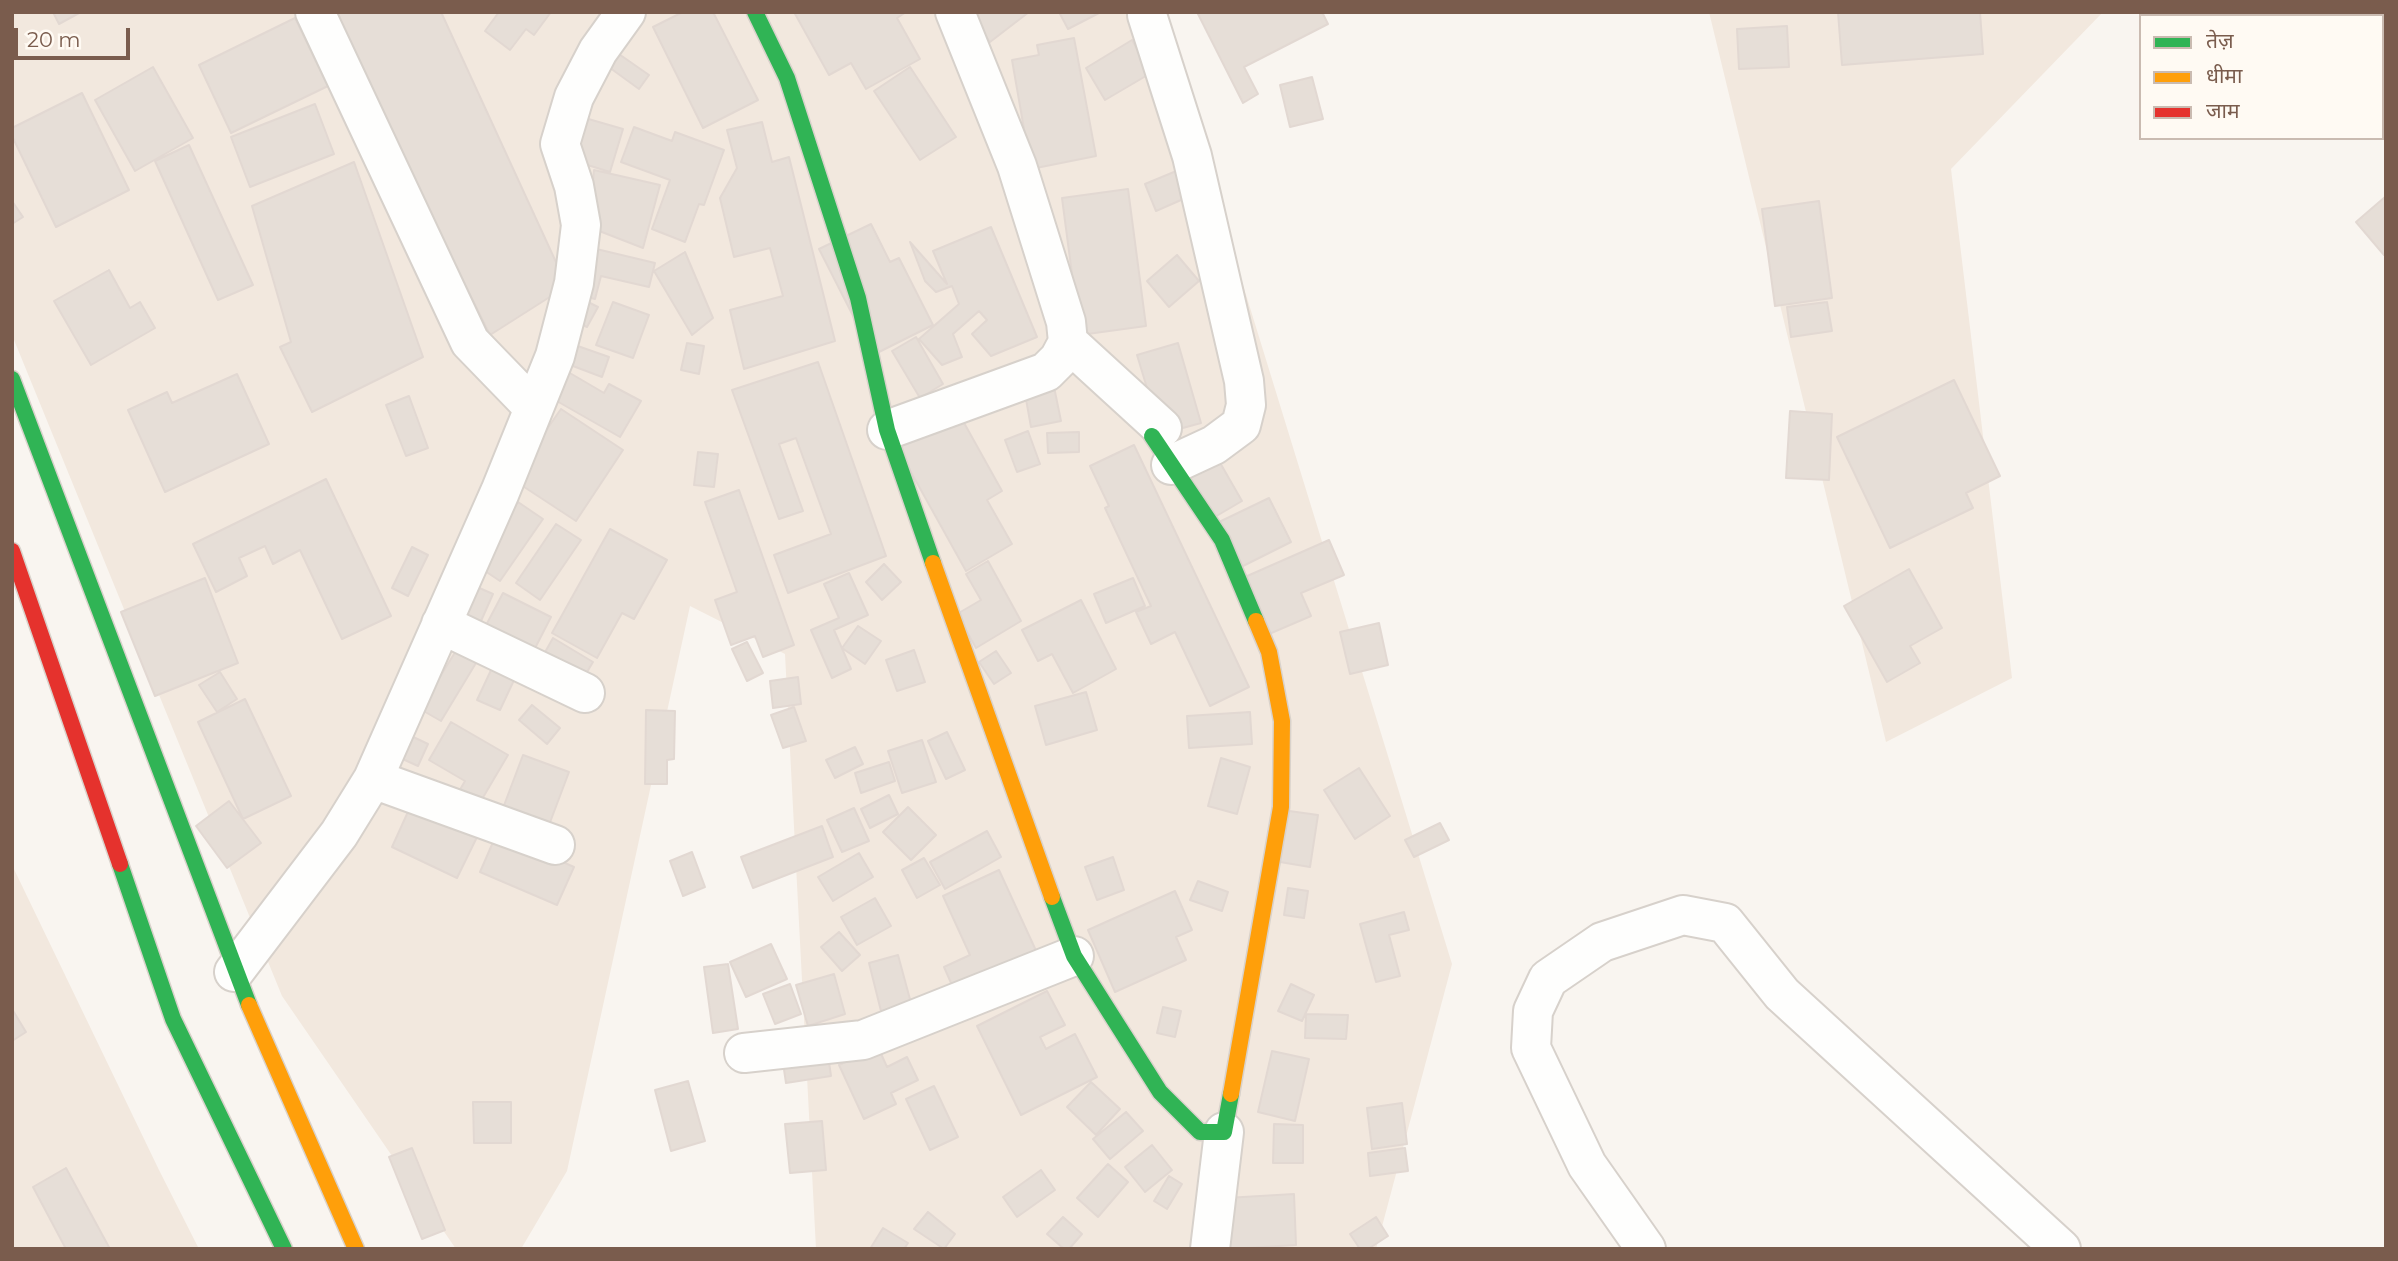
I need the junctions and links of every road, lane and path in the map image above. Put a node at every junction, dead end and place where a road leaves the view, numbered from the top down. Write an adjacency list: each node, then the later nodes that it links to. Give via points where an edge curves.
1 (315, 12): 8 (street, via 470,342)
2 (626, 12): 8 (street, via 598,51 574,97 560,144 581,225 574,283 555,356)
3 (755, 12): 9 (street, via 787,78 858,298)
4 (955, 12): 6 (street, via 1017,166 1066,322)
5 (1147, 15): 10 (street, via 1192,156 1246,405 1241,425 1214,444)
6 (1068, 342): 9 (street, via 1046,372); 10 (street)
7 (12, 379): 17 (street)
8 (534, 408): 12 (street)
9 (887, 430): 16 (street)
10 (1162, 443): 19 (street, via 1222,540 1269,652 1282,721 1281,807)
11 (12, 551): 20 (street, via 173,1020)
12 (441, 624): 13 (street); 14 (street)
13 (585, 693)
14 (373, 779): 15 (street); 17 (street, via 339,834)
15 (555, 845)
16 (1074, 956): 18 (street, via 863,1040); 19 (street, via 1160,1092 1200,1132)
17 (234, 972): 21 (street)
18 (744, 1053)
19 (1224, 1132): 22 (street)
20 (284, 1249)
21 (356, 1249)
22 (1210, 1249)
23 (1646, 1249): 24 (street, via 1587,1165 1531,1048 1533,1011 1548,979 1602,942 1683,915 1725,923 1782,995)
24 (2061, 1249)

